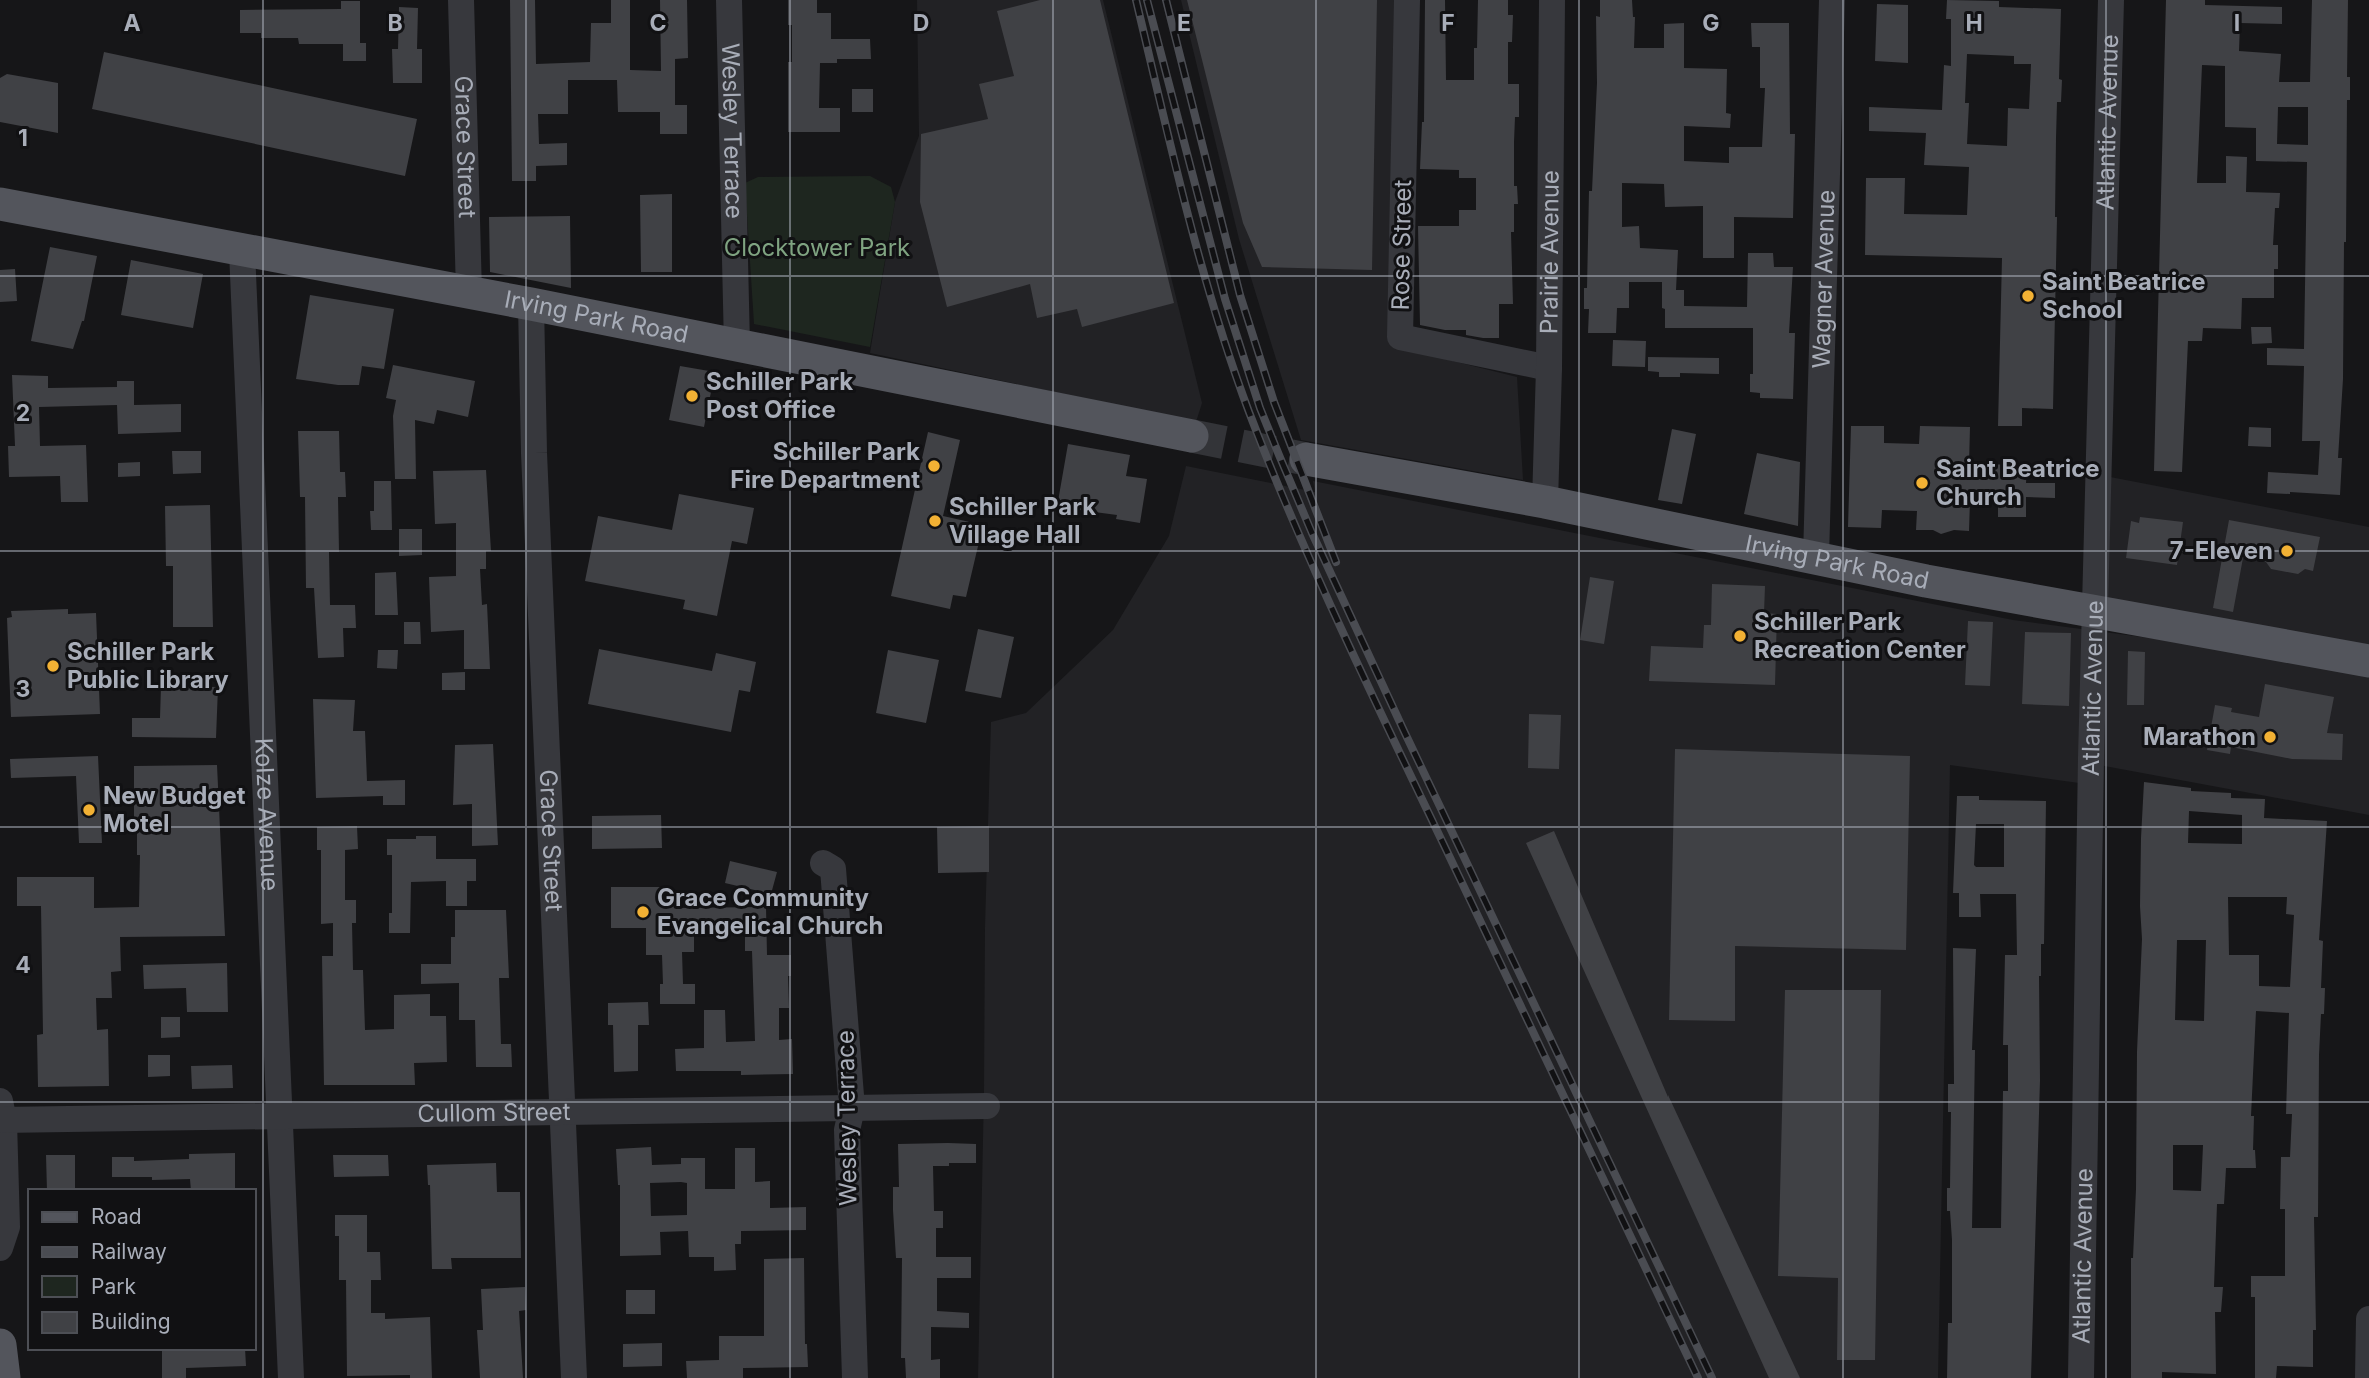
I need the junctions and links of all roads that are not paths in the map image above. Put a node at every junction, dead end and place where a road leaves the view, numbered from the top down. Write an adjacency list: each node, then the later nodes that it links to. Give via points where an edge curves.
1 (461, 0): 9 (street, Grace Street)
2 (729, 0): 11 (street, Wesley Terrace)
3 (1407, 0): 12 (street, Rose Street, via 1400,337)
4 (1552, 0): 12 (street, Prairie Avenue)
5 (1832, 0): 16 (street, Wagner Avenue)
6 (2111, 0): 17 (street, Atlantic Avenue)
7 (0, 204): 8 (main road, Irving Park Road)
8 (242, 251): 9 (main road, Irving Park Road); 24 (street, Kolze Avenue)
9 (469, 293): 10 (main road, Irving Park Road)
10 (531, 304): 11 (main road, Irving Park Road); 22 (street, Grace Street)
11 (737, 346): 13 (main road, Irving Park Road)
12 (1549, 368): 15 (street, Prairie Avenue)
13 (1192, 436)
14 (1306, 459): 15 (main road, Irving Park Road)
15 (1545, 502): 16 (main road, Irving Park Road)
16 (1816, 557): 17 (main road, Irving Park Road)
17 (2095, 613): 18 (main road, Irving Park Road); 32 (street, Atlantic Avenue)
18 (2369, 662)
19 (823, 863): 21 (street, Wesley Terrace, via 833,869)
20 (987, 1106): 21 (street, Cullom Street)
21 (852, 1108): 22 (street, Cullom Street); 31 (street, Wesley Terrace, via 846,1130)
22 (561, 1113): 24 (street, Cullom Street); 30 (street, Grace Street)
23 (1, 1114): 24 (street, Cullom Street); 25 (street, via 7,1227)
24 (279, 1117): 29 (street, Kolze Avenue)
25 (0, 1248)
26 (2369, 1319): 33 (street)
27 (0, 1345): 28 (main road)
28 (4, 1378)
29 (291, 1378)
30 (573, 1378)
31 (855, 1378)
32 (2081, 1378)
33 (2368, 1378)

